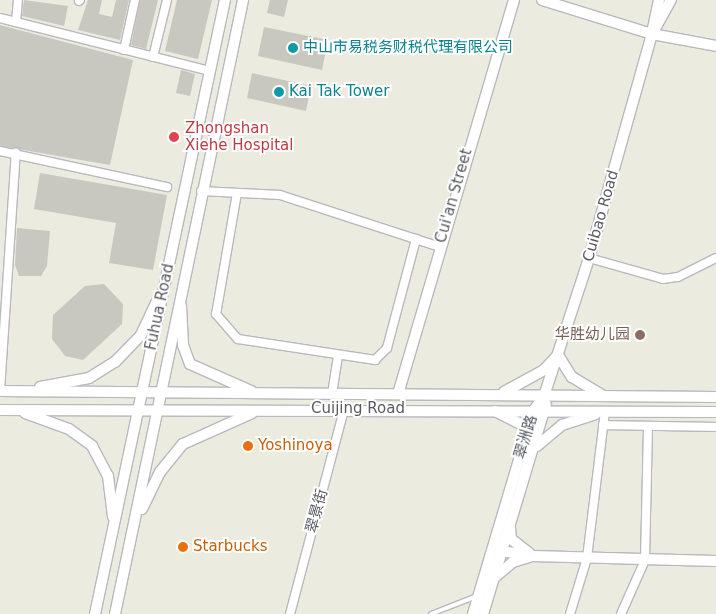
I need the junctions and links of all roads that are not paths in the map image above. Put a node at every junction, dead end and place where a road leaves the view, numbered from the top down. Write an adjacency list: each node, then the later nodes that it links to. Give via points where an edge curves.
1 (18, 0): 12 (street)
2 (135, 0): 15 (street)
3 (166, 0): 16 (street)
4 (225, 0): 17 (main road, Fuhua Road)
5 (243, 0): 21 (main road, Fuhua Road)
6 (514, 0): 24 (main road, Cui'an Street)
7 (542, 0): 13 (main road)
8 (565, 0): 13 (main road, via 622,18)
9 (659, 0): 13 (main road)
10 (670, 0): 13 (main road)
11 (0, 18): 12 (street)
12 (16, 22): 15 (street)
13 (652, 34): 14 (main road); 25 (main road, Cuibao Road)
14 (716, 46)
15 (124, 50): 16 (street)
16 (153, 57): 17 (street)
17 (210, 72): 27 (main road, Fuhua Road)
18 (0, 151): 19 (street)
19 (16, 153): 20 (street); 31 (street)
20 (166, 187)
21 (201, 191): 22 (street); 28 (main road, Fuhua Road)
22 (237, 192): 23 (street, via 280,195); 29 (street, via 216,314 238,339)
23 (416, 239): 24 (street); 29 (street, via 387,348 375,360)
24 (440, 247): 37 (main road, Cui'an Street)
25 (589, 258): 26 (street, via 663,279); 30 (main road, Cuibao Road)
26 (716, 258)
27 (164, 286): 32 (main road, via 142,335 116,362 89,378); 33 (main road, Fuhua Road)
28 (181, 289): 34 (main road, Fuhua Road); 35 (main road, via 183,345 190,364)
29 (338, 354): 36 (street)
30 (558, 355): 38 (main road, via 531,378); 39 (main road, Cuibao Road); 40 (main road, via 572,377)
31 (0, 391): 32 (main road, Cuijing Road)
32 (19, 391): 33 (main road, Cuijing Road)
33 (142, 393): 34 (main road, Cuijing Road); 48 (main road, Fuhua Road)
34 (160, 393): 35 (main road, Cuijing Road); 49 (main road, Fuhua Road)
35 (258, 394): 36 (main road, Cuijing Road)
36 (332, 394): 37 (main road, Cuijing Road)
37 (398, 394): 38 (main road, Cuijing Road)
38 (493, 395): 39 (main road, Cuijing Road)
39 (544, 396): 40 (main road, Cuijing Road); 44 (main road, 翠洲路); 47 (main road, 翠洲路)
40 (605, 397): 41 (main road, Cuijing Road)
41 (716, 397)
42 (344, 409): 43 (main road, Cuijing Road); 50 (main road, Cuijing Road); 70 (street, 翠景街)
43 (490, 409): 47 (main road, Cuijing Road); 56 (main road, via 511,417)
44 (547, 409): 47 (main road, Cuijing Road); 51 (main road, Cuijing Road); 57 (main road, 翠洲路)
45 (0, 410): 46 (main road, Cuijing Road)
46 (17, 410): 48 (main road, Cuijing Road); 59 (main road, via 69,429 92,446 108,476)
47 (534, 410): 56 (main road, 翠洲路)
48 (137, 411): 49 (main road, Cuijing Road); 59 (main road, Fuhua Road)
49 (157, 411): 50 (main road, Cuijing Road); 60 (main road, Fuhua Road)
50 (257, 411): 60 (main road, via 183,444 160,472)
51 (605, 411): 52 (main road, Cuijing Road); 53 (street); 57 (main road, via 562,425)
52 (716, 412)
53 (603, 425): 54 (street); 63 (street)
54 (648, 426): 55 (street); 64 (street)
55 (716, 427)
56 (527, 433): 57 (main road); 61 (main road, 翠洲路)
57 (534, 448): 58 (main road, 翠洲路)
58 (510, 526): 61 (main road, 翠洲路); 62 (main road, via 511,539)
59 (114, 527): 68 (main road, Fuhua Road)
60 (134, 528): 69 (main road, Fuhua Road)
61 (497, 551): 62 (main road); 66 (main road, 翠洲路); 67 (main road, 翠洲路)
62 (532, 556): 63 (main road); 66 (main road, via 513,562)
63 (587, 558): 64 (main road); 74 (street)
64 (645, 560): 65 (main road); 75 (street)
65 (716, 561)
66 (494, 579): 73 (main road, 翠洲路)
67 (479, 595): 71 (lane); 72 (main road, 翠洲路)
68 (95, 614)
69 (115, 614)
70 (290, 614)
71 (431, 614)
72 (473, 614)
73 (483, 614)
74 (570, 614)
75 (621, 614)

